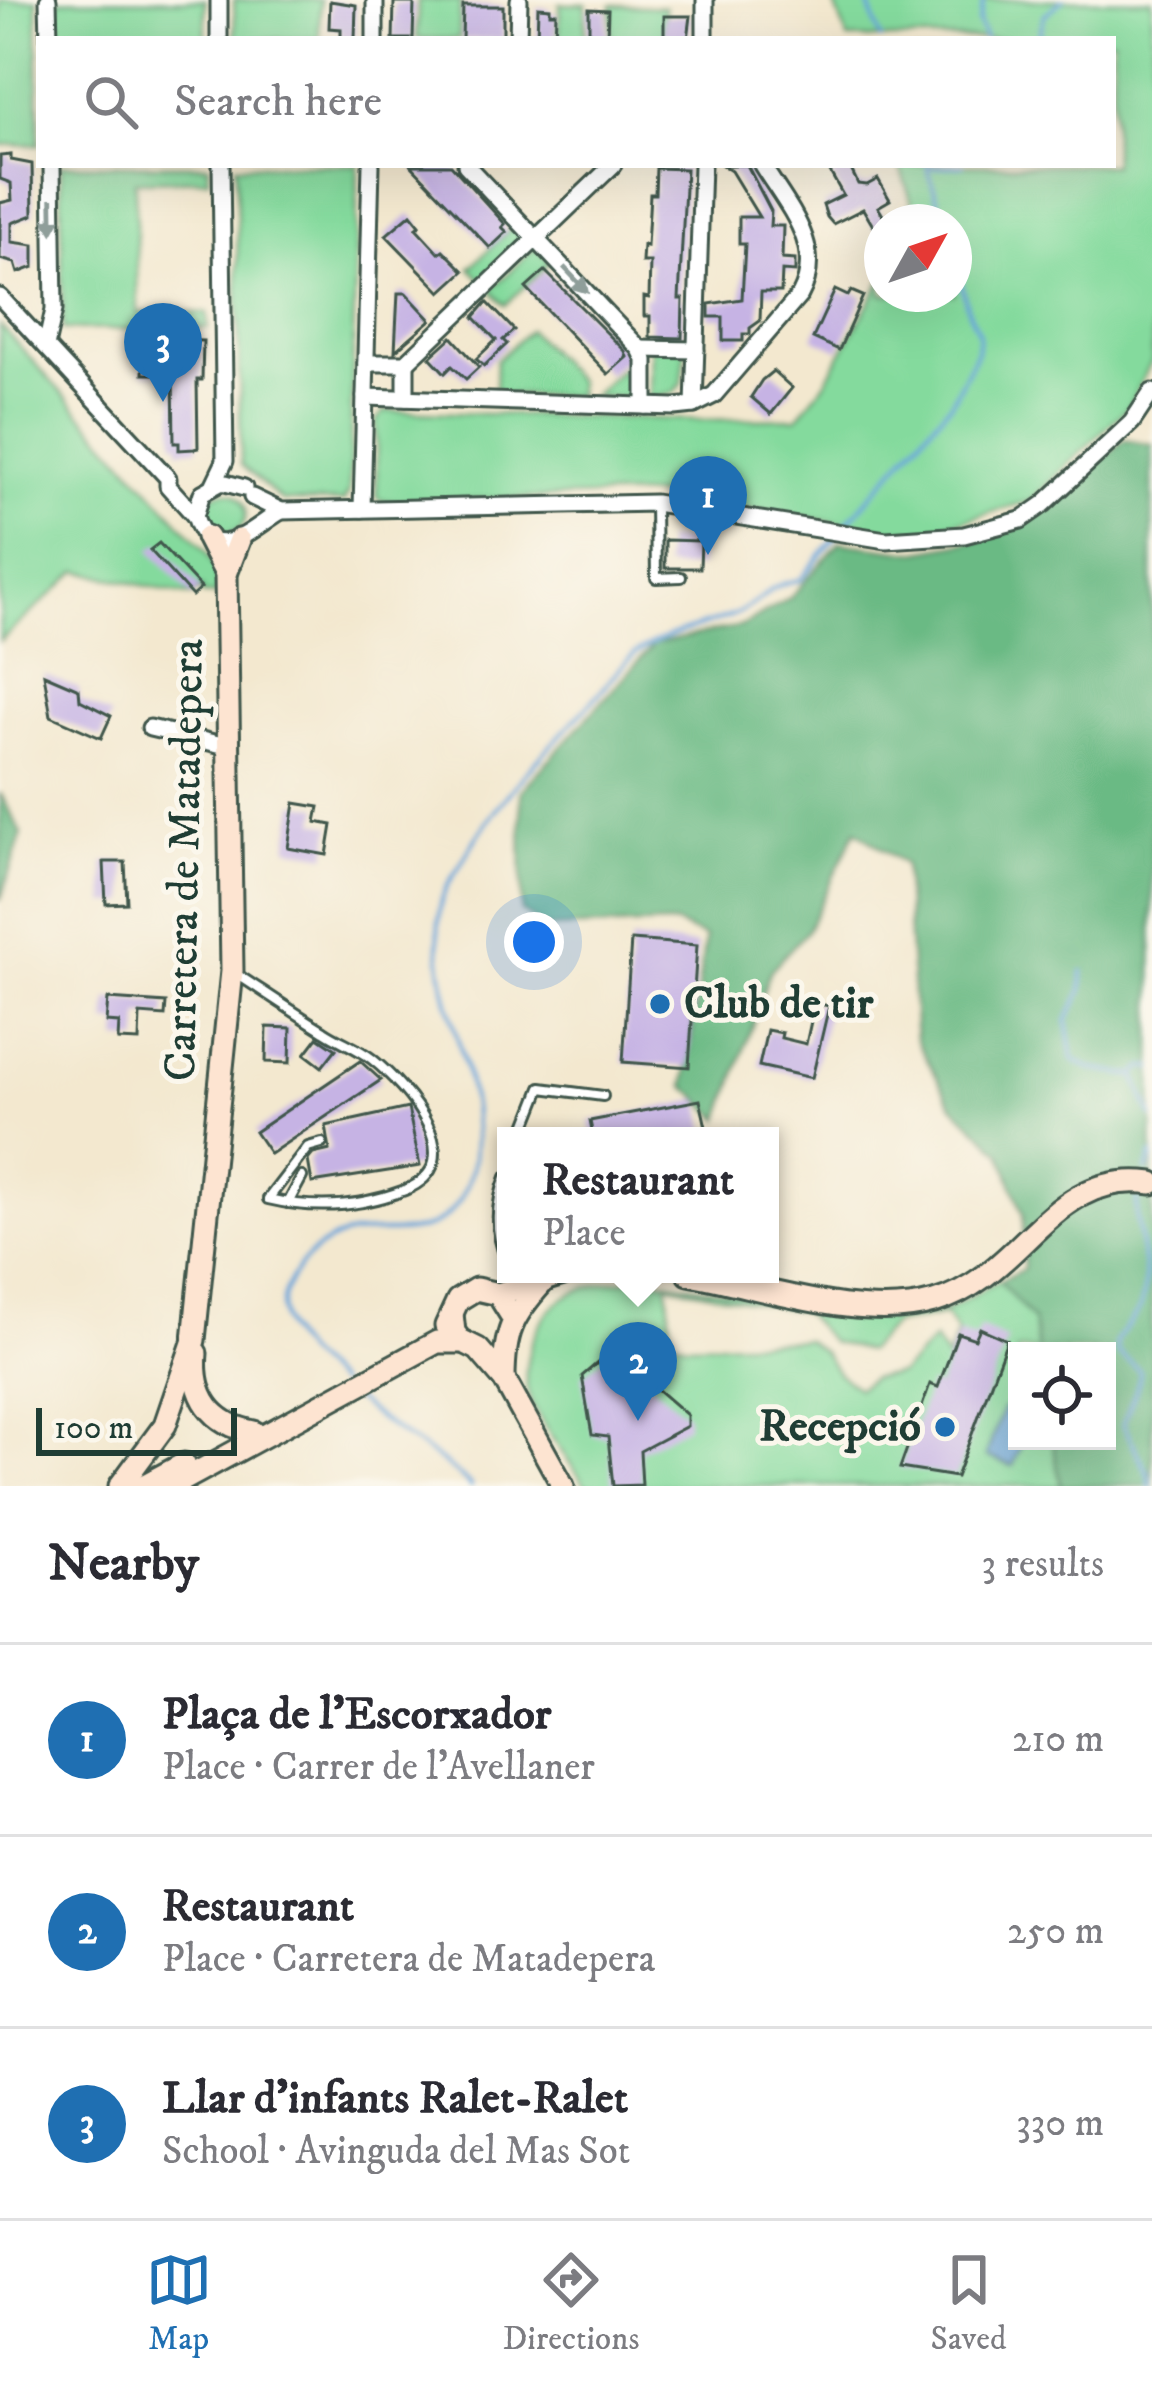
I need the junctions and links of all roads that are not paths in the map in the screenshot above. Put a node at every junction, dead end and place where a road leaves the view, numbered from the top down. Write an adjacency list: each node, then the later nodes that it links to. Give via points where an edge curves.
1 (48, 0): 6 (street)
2 (219, 0): 7 (street)
3 (375, 0): 8 (street)
4 (519, 0): 9 (street)
5 (705, 0): 10 (street)
6 (49, 36)
7 (219, 36)
8 (374, 36)
9 (518, 36)
10 (705, 36)
11 (52, 168): 20 (street, one-way to 20, via 54,310)
12 (220, 168): 30 (street)
13 (371, 168): 23 (street)
14 (469, 168): 18 (street)
15 (610, 168): 18 (street)
16 (702, 168): 22 (street)
17 (764, 168): 28 (street, via 808,245 809,275 714,395)
18 (537, 239): 21 (street, one-way to 21); 24 (street)
19 (0, 297): 20 (street)
20 (46, 346): 31 (street)
21 (640, 349): 22 (street); 29 (street)
22 (696, 350): 28 (street)
23 (366, 363): 24 (street); 26 (street)
24 (406, 363): 27 (street)
25 (1152, 392): 34 (street, via 1132,422 1044,504 1022,520 964,535 844,534)
26 (364, 397): 27 (street); 35 (street)
27 (406, 398): 29 (street)
28 (694, 405): 29 (street)
29 (645, 406)
30 (225, 461): 32 (street); 33 (street)
31 (168, 478): 32 (street, via 187,488); 37 (street)
32 (211, 486): 33 (street, via 230,482); 37 (street)
33 (248, 493): 36 (street); 38 (street, via 256,517)
34 (655, 503): 35 (street); 41 (lane, via 656,578)
35 (362, 509): 36 (street)
36 (281, 511): 38 (street)
37 (195, 516): 39 (street)
38 (245, 535): 39 (street, via 223,543); 40 (street)
39 (207, 538): 40 (street)
40 (226, 574): 43 (street, Carretera de Matadepera)
41 (682, 577)
42 (150, 728): 43 (street)
43 (231, 747): 44 (street, Carretera de Matadepera)
44 (232, 971): 50 (lane, via 377,1063 434,1135 434,1162 419,1184 376,1201); 57 (street, Carretera de Matadepera)
45 (603, 1096): 46 (lane, via 542,1088)
46 (526, 1127)
47 (322, 1143): 50 (lane, via 308,1148 268,1198)
48 (302, 1177): 50 (lane)
49 (1152, 1183): 53 (street, via 1086,1189 990,1274 925,1304 861,1307)
50 (288, 1204)
51 (536, 1283): 54 (street)
52 (548, 1283): 56 (street)
53 (736, 1283)
54 (498, 1294): 55 (street, via 466,1293); 56 (street)
55 (452, 1314): 58 (street, via 454,1332); 59 (street)
56 (510, 1325): 58 (street, via 496,1346); 60 (street)
57 (194, 1340): 61 (street, via 194,1375 206,1406 229,1426); 62 (street, Carretera de Matadepera)
58 (470, 1346): 59 (street); 60 (street)
59 (430, 1347): 61 (street)
60 (504, 1379): 65 (street)
61 (264, 1430): 63 (street); 63 (street, via 226,1457)
62 (158, 1440): 63 (street); 64 (street, Carretera de Matadepera)
63 (158, 1483)
64 (120, 1486)
65 (563, 1486)

